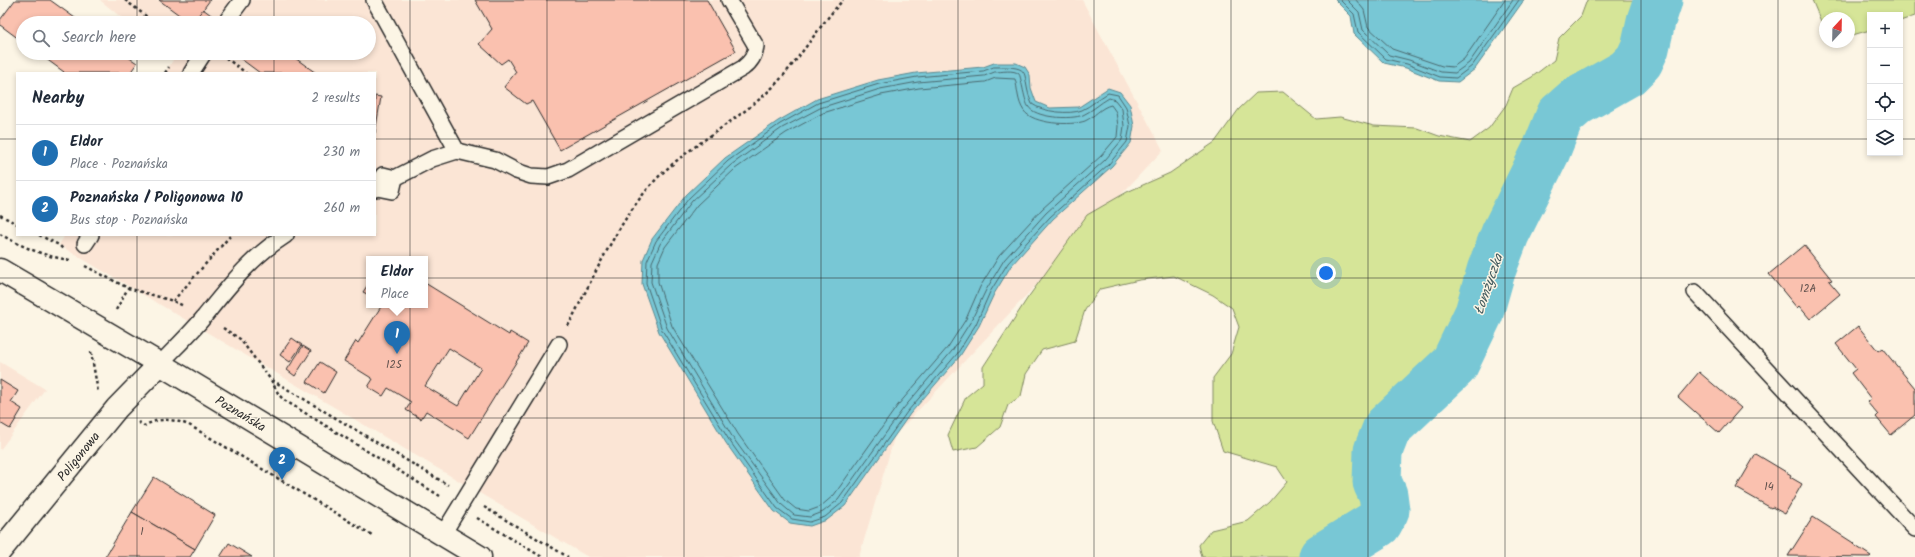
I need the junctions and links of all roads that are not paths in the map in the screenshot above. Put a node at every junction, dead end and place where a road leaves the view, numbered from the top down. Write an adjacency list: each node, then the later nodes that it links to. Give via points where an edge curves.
1 (242, 0): 4 (lane)
2 (374, 0): 7 (lane)
3 (729, 0): 7 (lane, via 756,46 755,54 749,63 568,170 548,178 531,176 496,160)
4 (230, 16)
5 (199, 60): 6 (lane)
6 (192, 72)
7 (457, 151): 8 (lane, via 432,159 395,178 383,176)
8 (376, 189)
9 (284, 236): 13 (lane, via 244,268 204,317)
10 (0, 270): 13 (main road, Poznańska)
11 (1695, 292): 14 (lane)
12 (559, 344): 15 (lane)
13 (160, 364): 15 (main road, Poznańska); 16 (main road, Poligonowa, via 117,408)
14 (1915, 529)
15 (443, 534): 17 (main road, Poznańska)
16 (0, 550)
17 (480, 557)

